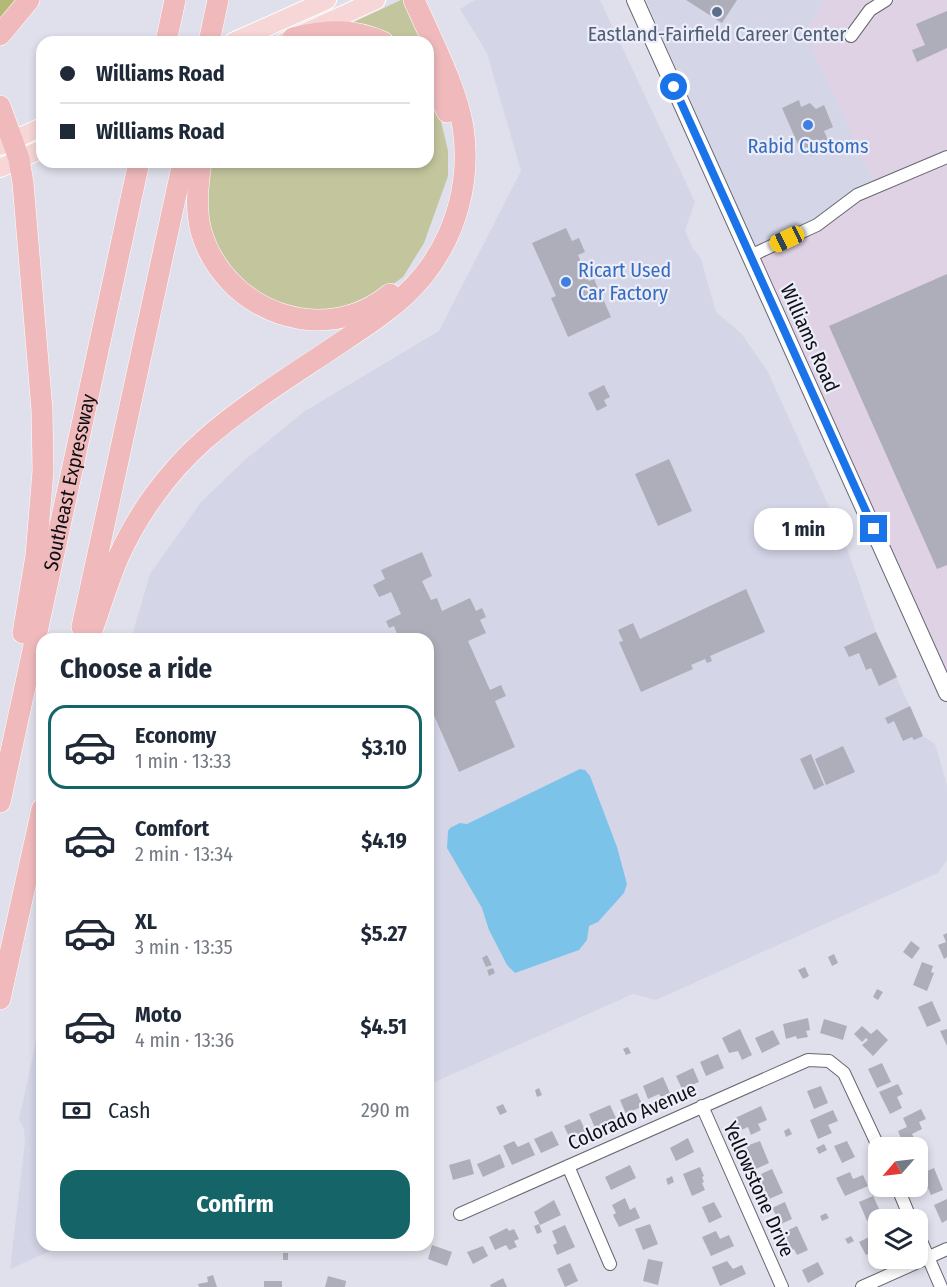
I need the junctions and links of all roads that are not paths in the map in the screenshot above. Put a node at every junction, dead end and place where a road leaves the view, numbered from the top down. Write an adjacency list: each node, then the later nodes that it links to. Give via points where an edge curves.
1 (29, 0): 9 (highway)
2 (175, 0): 10 (highway)
3 (218, 0): 11 (highway); 12 (highway)
4 (327, 0): 13 (main road)
5 (376, 0): 14 (main road)
6 (414, 0): 17 (highway)
7 (634, 0): 29 (main road, Williams Road)
8 (886, 0): 18 (street, via 870,10)
9 (1, 36)
10 (167, 36)
11 (210, 36)
12 (222, 36)
13 (246, 36)
14 (297, 36)
15 (308, 36): 16 (highway, via 332,31)
16 (367, 36)
17 (429, 36)
18 (851, 36)
19 (434, 48): 32 (highway, via 454,95 465,162 461,198 443,247 423,276 388,310 249,404 182,462 136,523 118,558)
20 (434, 87): 28 (highway, via 451,127 454,169 446,212 417,267 386,297 360,311 332,319 295,318 253,302 234,286 213,260 201,230 197,196)
21 (0, 106): 24 (highway)
22 (36, 132): 24 (main road)
23 (36, 150): 24 (main road)
24 (8, 153): 35 (highway, via 23,183 42,410 43,471 36,556 14,695)
25 (947, 157): 29 (street, via 857,195 817,225)
26 (138, 168): 30 (highway, Southeast Expressway)
27 (182, 168): 31 (highway)
28 (200, 168)
29 (750, 256): 34 (main road, Williams Road)
30 (37, 633)
31 (80, 633)
32 (91, 633)
33 (36, 638): 35 (highway, Southeast Expressway)
34 (947, 693)
35 (11, 753): 36 (highway, Southeast Expressway)
36 (0, 802)
37 (36, 836): 38 (highway)
38 (0, 999)
39 (702, 1106): 40 (street, Colorado Avenue, via 795,1065 822,1059 838,1067 850,1081); 41 (street, Colorado Avenue); 47 (street, Yellowstone Drive)
40 (874, 1137)
41 (568, 1166): 42 (street, Colorado Avenue); 45 (street)
42 (460, 1214)
43 (947, 1249): 44 (street)
44 (928, 1257): 49 (street)
45 (610, 1264)
46 (902, 1269): 48 (street)
47 (782, 1287)
48 (862, 1287)
49 (941, 1287)

